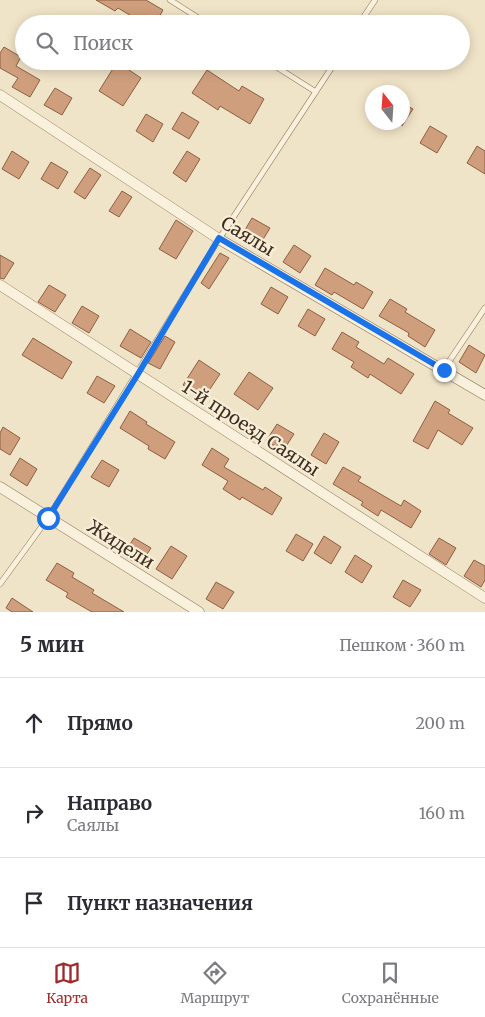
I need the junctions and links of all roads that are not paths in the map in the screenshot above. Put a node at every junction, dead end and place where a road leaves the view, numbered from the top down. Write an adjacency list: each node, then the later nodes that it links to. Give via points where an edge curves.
1 (170, 0): 3 (lane)
2 (375, 0): 4 (lane)
3 (194, 15)
4 (366, 15)
5 (281, 70): 7 (lane)
6 (330, 70): 7 (lane)
7 (316, 92): 9 (lane)
8 (0, 95): 9 (street, Саялы)
9 (219, 238): 12 (street, Саялы); 13 (lane)
10 (0, 285): 13 (street, 1-й проезд Саялы)
11 (485, 308): 12 (lane)
12 (444, 370): 14 (street, Саялы)
13 (138, 374): 16 (lane); 18 (street, 1-й проезд Саялы)
14 (485, 395)
15 (0, 487): 16 (street, Жидели)
16 (48, 518): 17 (lane); 19 (street, Жидели)
17 (0, 584)
18 (485, 598)
19 (199, 612)

